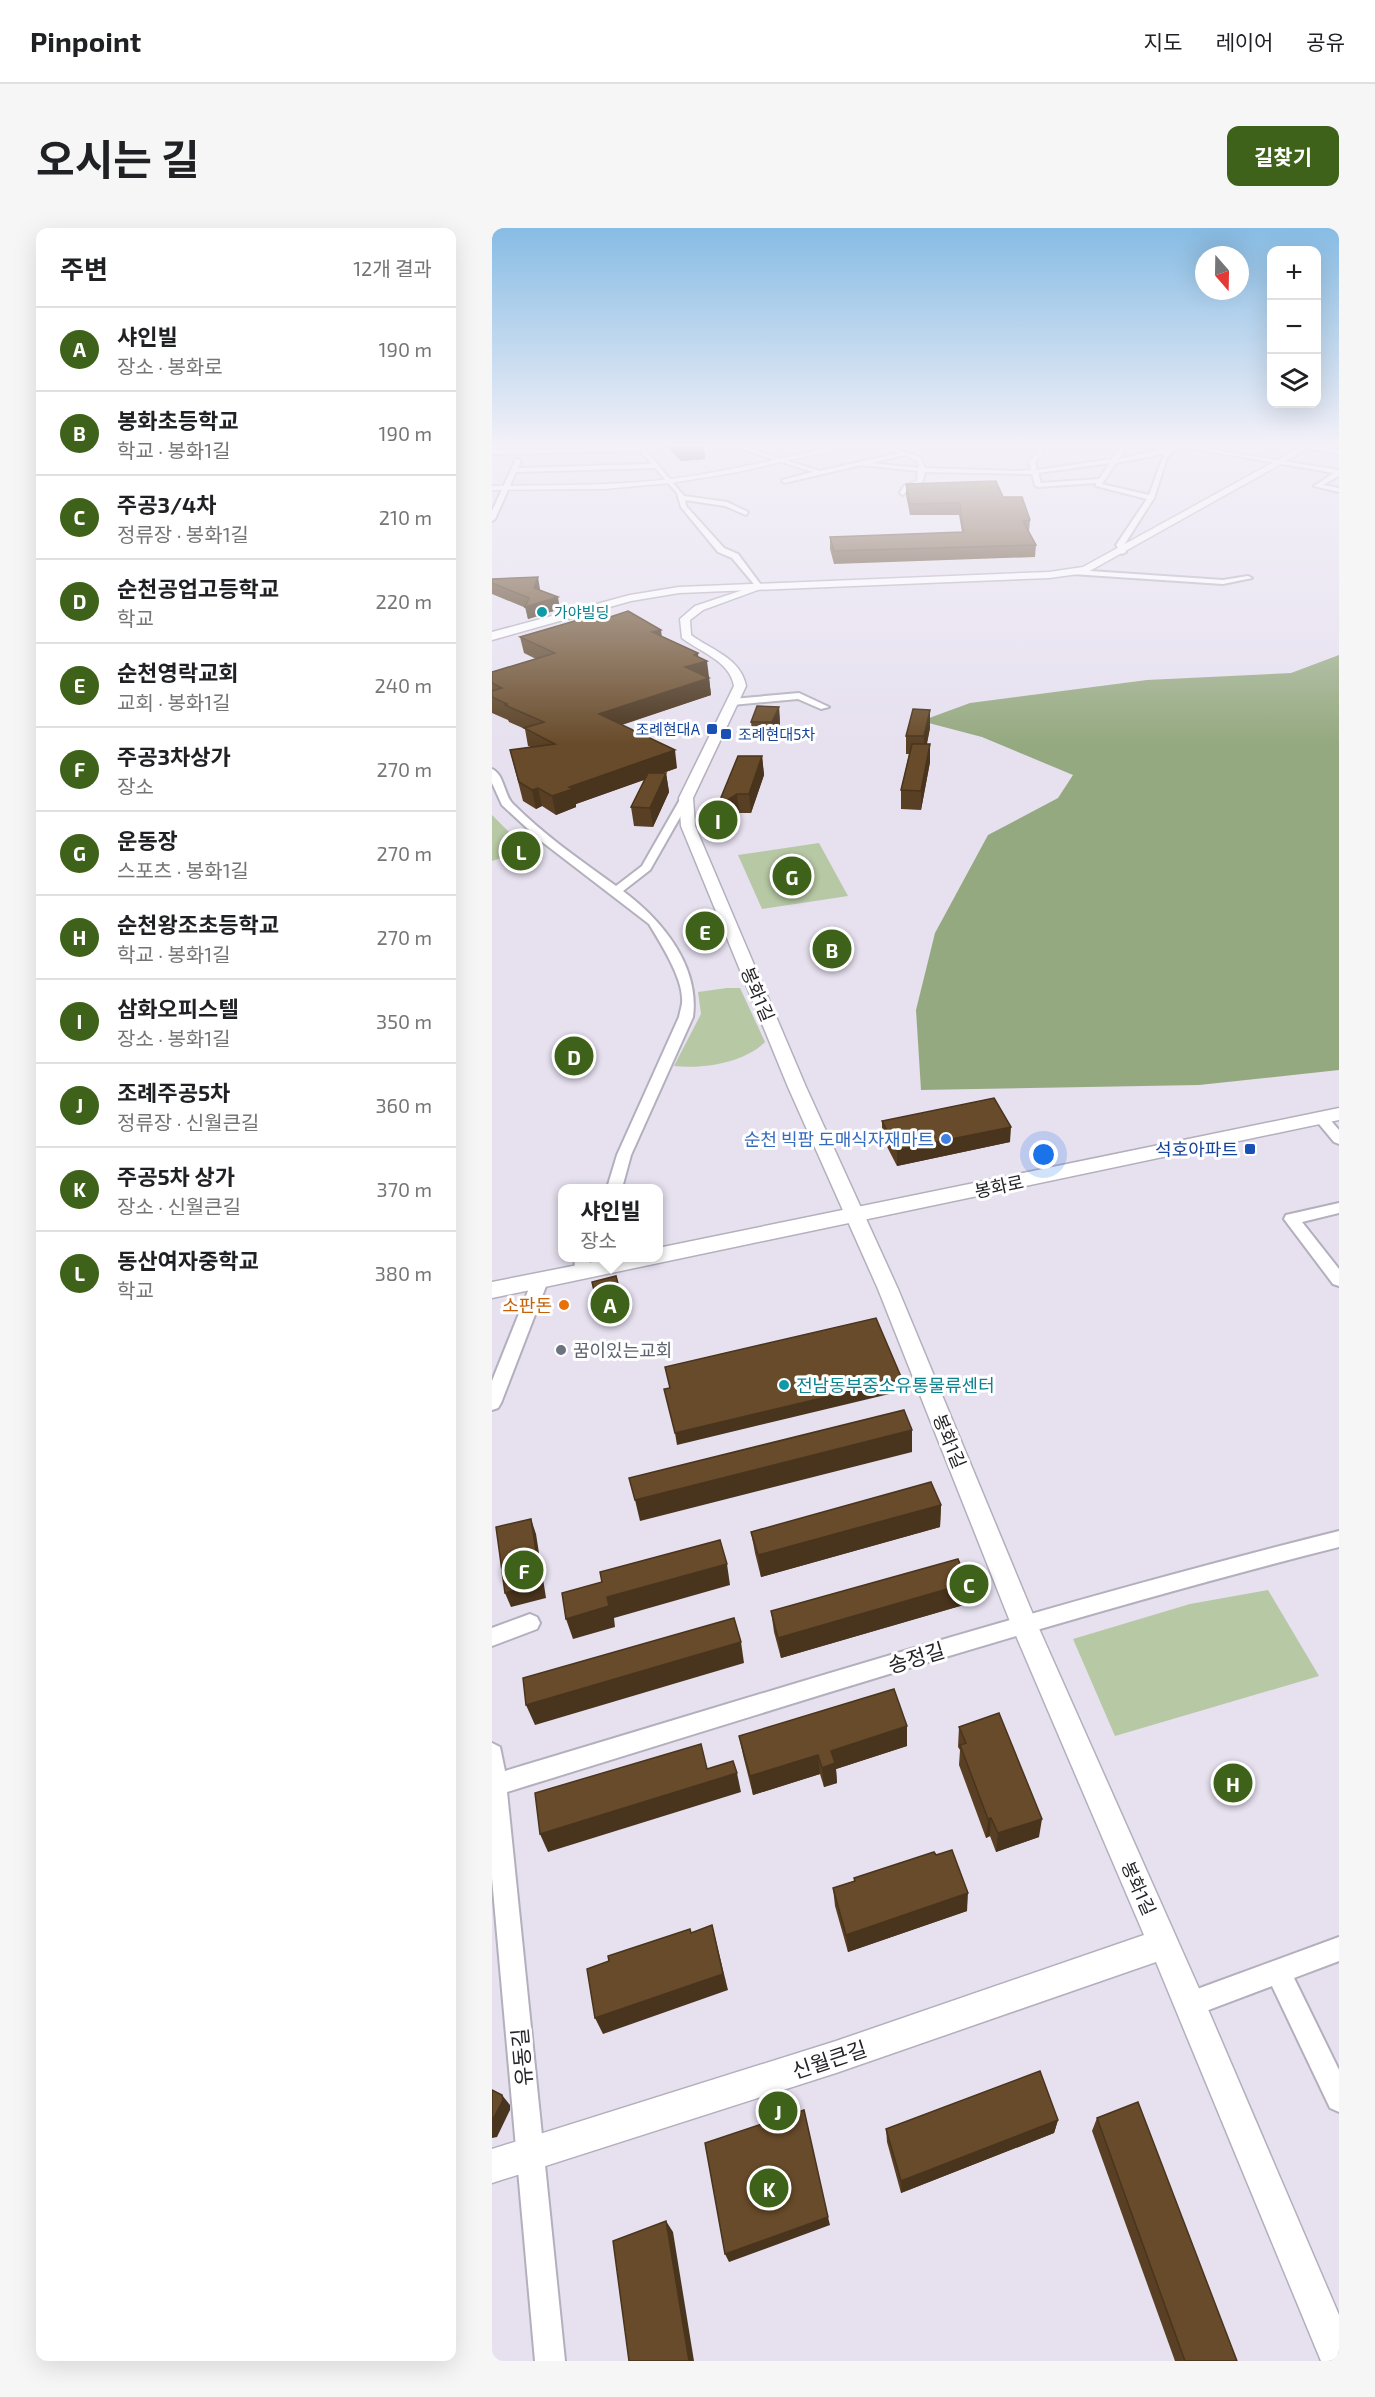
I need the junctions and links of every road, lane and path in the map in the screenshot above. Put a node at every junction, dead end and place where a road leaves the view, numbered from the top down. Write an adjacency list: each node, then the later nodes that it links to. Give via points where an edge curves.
1 (717, 546): 7 (street, via 735,556)
2 (1120, 546): 4 (street)
3 (1133, 546): 4 (main road)
4 (1122, 552): 5 (main road)
5 (1075, 572): 6 (street, via 1223,582); 7 (main road)
6 (1248, 578)
7 (761, 587): 8 (main road); 9 (street)
8 (698, 589): 9 (street, via 717,594); 10 (main road, via 630,598)
9 (716, 601): 11 (street, via 691,612 685,619 684,630 740,679)
10 (492, 636)
11 (732, 702): 12 (street, via 799,696); 14 (street)
12 (824, 707)
13 (493, 775): 15 (street, via 506,803 545,839)
14 (686, 798): 15 (street, via 646,868); 20 (street, 봉화1길, via 688,826)
15 (615, 891): 18 (street, via 647,916 667,943 684,980 689,1008 624,1155)
16 (1330, 1116): 17 (street); 20 (main road, 봉화로)
17 (1339, 1139)
18 (616, 1184)
19 (1339, 1208): 24 (street, via 1292,1219)
20 (855, 1216): 21 (main road, 봉화로); 30 (street, 봉화1길)
21 (663, 1255)
22 (608, 1262): 23 (main road)
23 (582, 1265): 25 (main road)
24 (1339, 1280)
25 (540, 1281): 26 (main road); 27 (street)
26 (492, 1290)
27 (492, 1403)
28 (1339, 1539): 30 (street, 송정길)
29 (530, 1623): 31 (street)
30 (1024, 1624): 33 (street, 송정길); 35 (street, 봉화1길)
31 (492, 1637)
32 (492, 1754): 33 (street, 유동길)
33 (495, 1785): 34 (street, 유동길)
34 (497, 1852): 40 (street, 유동길)
35 (1164, 1944): 38 (street, 봉화1길); 40 (street, 신월큰길, via 836,2057)
36 (1339, 1948): 37 (street)
37 (1278, 1971): 38 (street); 39 (street)
38 (1190, 2004): 42 (street, 봉화1길)
39 (1339, 2099)
40 (530, 2153): 41 (street, 신월큰길); 43 (street, 유동길)
41 (492, 2166)
42 (1339, 2360)
43 (550, 2361)

